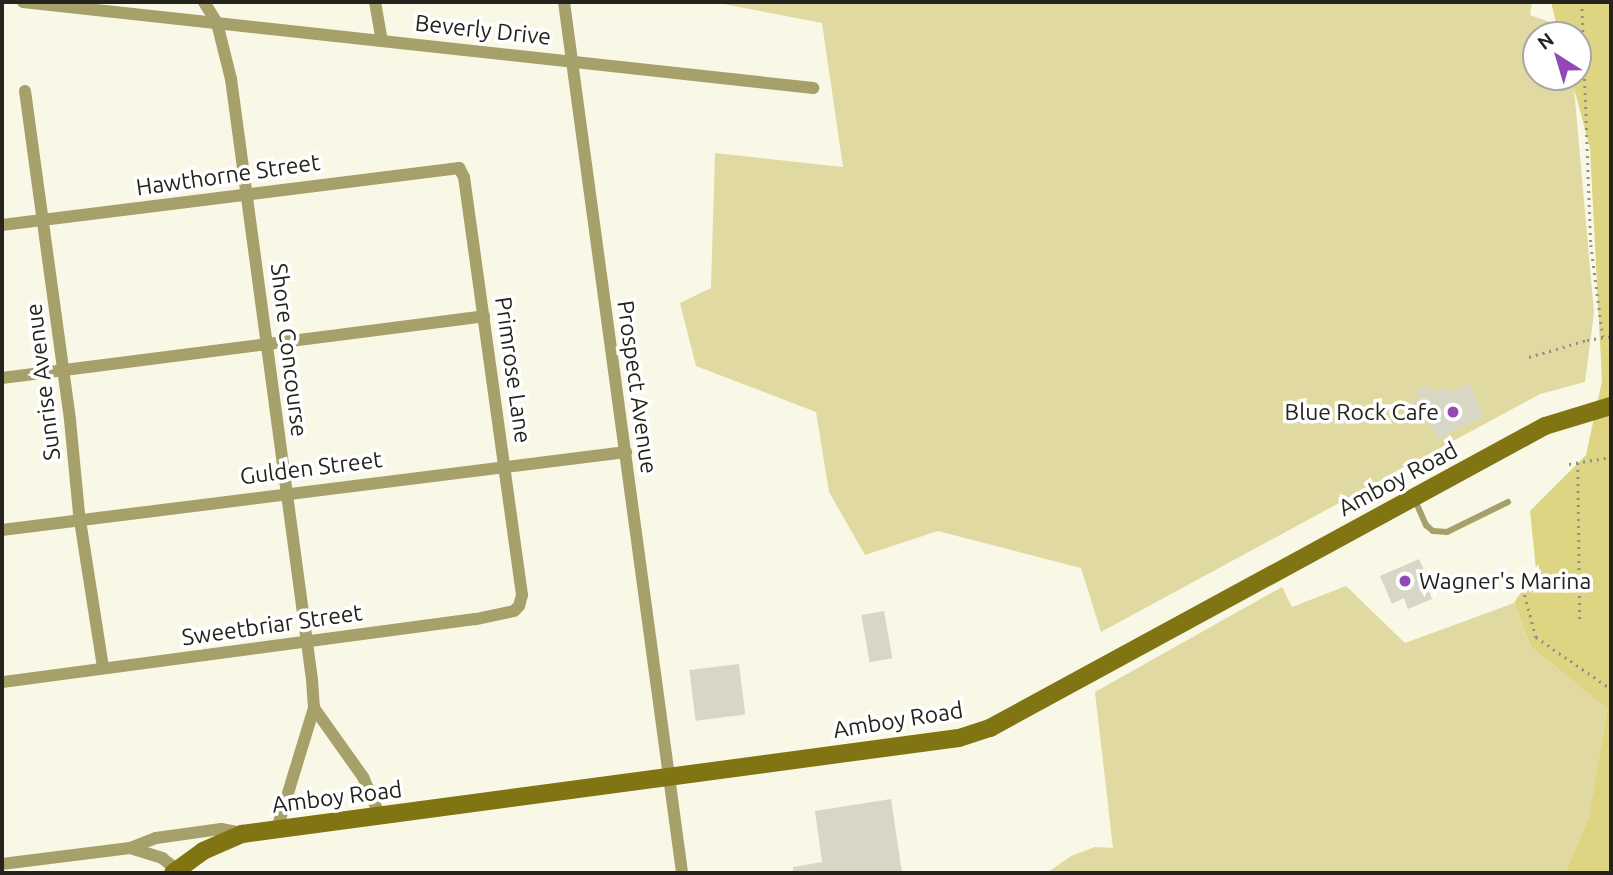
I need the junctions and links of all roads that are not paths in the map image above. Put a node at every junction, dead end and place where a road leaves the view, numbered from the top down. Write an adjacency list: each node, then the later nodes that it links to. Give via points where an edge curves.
1 (23, 2): 5 (street, Beverly Drive)
2 (204, 2): 5 (street, Shore Concourse)
3 (375, 2): 6 (street)
4 (564, 2): 7 (street, Prospect Avenue)
5 (217, 23): 6 (street, Beverly Drive); 11 (street, Shore Concourse, via 231,79)
6 (382, 40): 7 (street, Beverly Drive)
7 (572, 61): 8 (street, Beverly Drive); 19 (street, Prospect Avenue)
8 (813, 88)
9 (25, 91): 12 (street, Sunrise Avenue)
10 (459, 168): 11 (street, Hawthorne Street); 14 (street, Primrose Lane)
11 (247, 193): 12 (street, Hawthorne Street); 15 (street, Shore Concourse)
12 (44, 220): 13 (street, Hawthorne Street); 16 (street, Sunrise Avenue)
13 (2, 225)
14 (484, 316): 15 (street); 20 (street, Primrose Lane)
15 (267, 342): 16 (street); 21 (street, Shore Concourse)
16 (64, 370): 17 (street); 24 (street, Sunrise Avenue)
17 (2, 378)
18 (1611, 406): 22 (main road, Amboy Road, via 1545,426)
19 (626, 452): 20 (street, Gulden Street); 31 (street, Prospect Avenue)
20 (506, 464): 21 (street, Gulden Street); 26 (street, Primrose Lane)
21 (286, 492): 24 (street, Gulden Street); 27 (street, Shore Concourse)
22 (1413, 496): 23 (lane, via 1426,525 1447,532); 31 (main road, Amboy Road, via 990,729 960,738)
23 (1508, 502)
24 (81, 521): 25 (street, Gulden Street); 28 (street, Sunrise Avenue)
25 (2, 530)
26 (520, 580): 27 (street, Sweetbriar Street, via 519,606 510,613)
27 (306, 643): 28 (street, Sweetbriar Street); 30 (street, Shore Concourse)
28 (103, 668): 29 (street, Sweetbriar Street)
29 (2, 682)
30 (314, 708): 32 (street, Shore Concourse, via 363,777); 33 (street, Shore Concourse)
31 (671, 778): 32 (main road, Amboy Road); 38 (street, Prospect Avenue)
32 (380, 816): 33 (main road, Amboy Road)
33 (276, 829): 34 (main road, Amboy Road)
34 (243, 834): 35 (street, Amboy Road, via 208,831 156,838); 37 (main road, Amboy Road, via 203,851)
35 (130, 848): 36 (street, Amboy Road); 37 (street, Amboy Road, via 162,858)
36 (2, 864)
37 (175, 871)
38 (682, 873)

